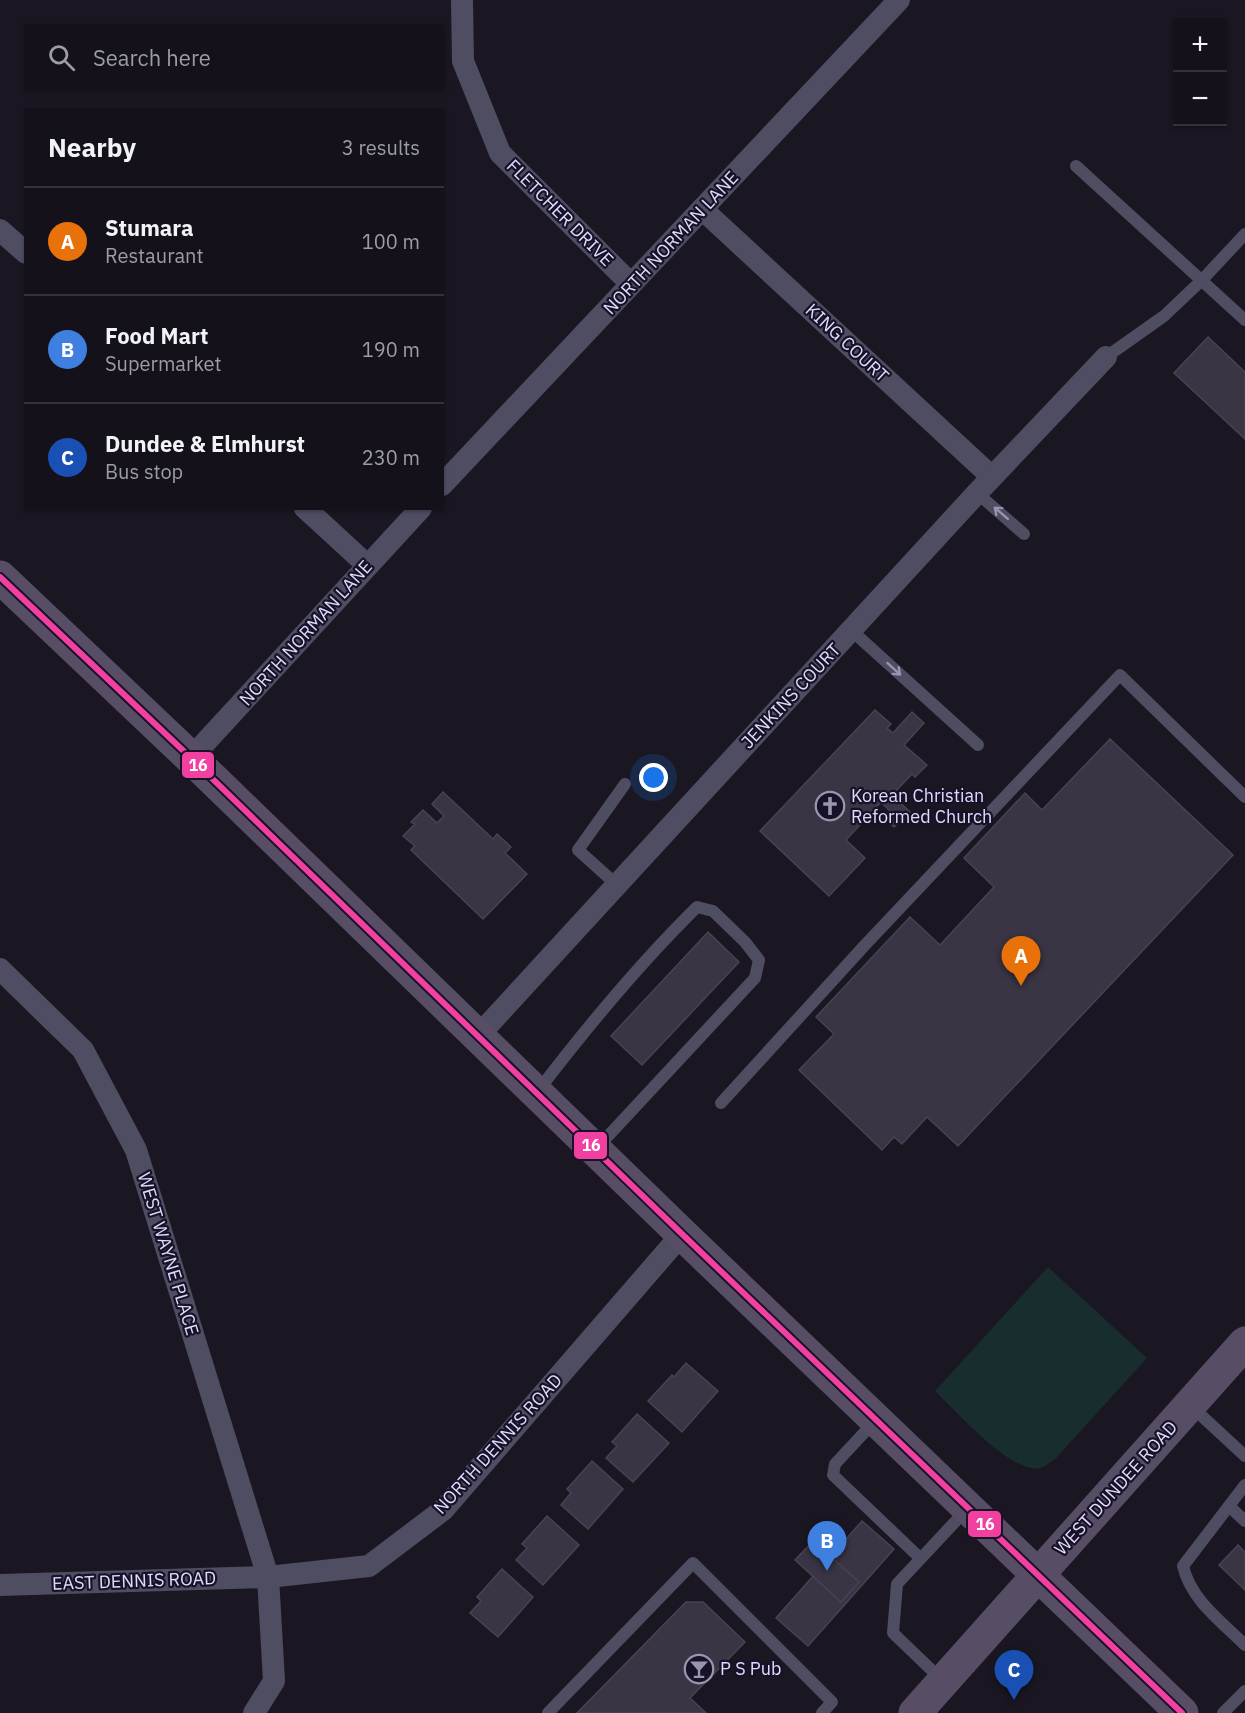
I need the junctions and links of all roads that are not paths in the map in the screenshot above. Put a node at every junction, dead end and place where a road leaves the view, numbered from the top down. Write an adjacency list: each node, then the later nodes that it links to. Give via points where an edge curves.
1 (462, 0): 9 (street, FLETCHER DRIVE, via 463,61 500,153)
2 (898, 0): 4 (street, NORTH NORMAN LANE)
3 (1077, 166): 8 (lane)
4 (702, 209): 9 (street, NORTH NORMAN LANE); 13 (street, KING COURT)
5 (0, 230): 7 (street)
6 (1245, 234): 8 (lane)
7 (24, 251)
8 (1202, 280): 10 (lane); 11 (lane, via 1164,316)
9 (631, 284): 12 (street, NORTH NORMAN LANE)
10 (1245, 320)
11 (1106, 357): 13 (street, JENKINS COURT)
12 (444, 483)
13 (985, 485): 16 (lane, one-way to 13); 19 (street, JENKINS COURT)
14 (307, 510): 17 (street)
15 (419, 510): 17 (street, NORTH NORMAN LANE)
16 (1024, 534)
17 (367, 565): 21 (street, NORTH NORMAN LANE)
18 (0, 577): 21 (main road)
19 (851, 630): 20 (lane, one-way to 20); 24 (street, JENKINS COURT)
20 (978, 745)
21 (191, 758): 26 (main road)
22 (625, 784): 24 (lane, via 578,850)
23 (1245, 796): 28 (lane, via 1120,675)
24 (616, 885): 26 (street, JENKINS COURT)
25 (0, 969): 41 (street, WEST WAYNE PLACE, via 83,1050 136,1150)
26 (478, 1036): 27 (main road)
27 (537, 1093): 29 (main road); 29 (lane, via 584,1031 697,907 713,911 746,942 759,960 755,978)
28 (721, 1103)
29 (596, 1150): 30 (main road)
30 (682, 1233): 33 (main road); 41 (street, NORTH DENNIS ROAD, via 443,1510 369,1566)
31 (1245, 1343): 32 (main road, WEST DUNDEE ROAD)
32 (1190, 1405): 34 (lane); 40 (main road, WEST DUNDEE ROAD)
33 (876, 1419): 37 (main road); 39 (lane, via 835,1464 833,1475)
34 (1245, 1456)
35 (1245, 1485): 36 (lane)
36 (1229, 1506): 38 (lane); 43 (lane, via 1183,1566 1186,1580 1200,1601)
37 (968, 1507): 39 (lane); 40 (main road)
38 (1245, 1521)
39 (920, 1558): 44 (lane, via 897,1584 892,1633)
40 (1039, 1575): 44 (main road, WEST DUNDEE ROAD); 50 (main road)
41 (268, 1577): 42 (street, EAST DENNIS ROAD); 46 (street, WEST WAYNE PLACE, via 274,1681)
42 (0, 1585)
43 (1245, 1645)
44 (944, 1682): 49 (main road, WEST DUNDEE ROAD)
45 (1245, 1691): 51 (lane)
46 (254, 1713)
47 (548, 1713): 48 (lane, via 693,1563 832,1702)
48 (822, 1713)
49 (915, 1713)
50 (1182, 1713)
51 (1223, 1713)

